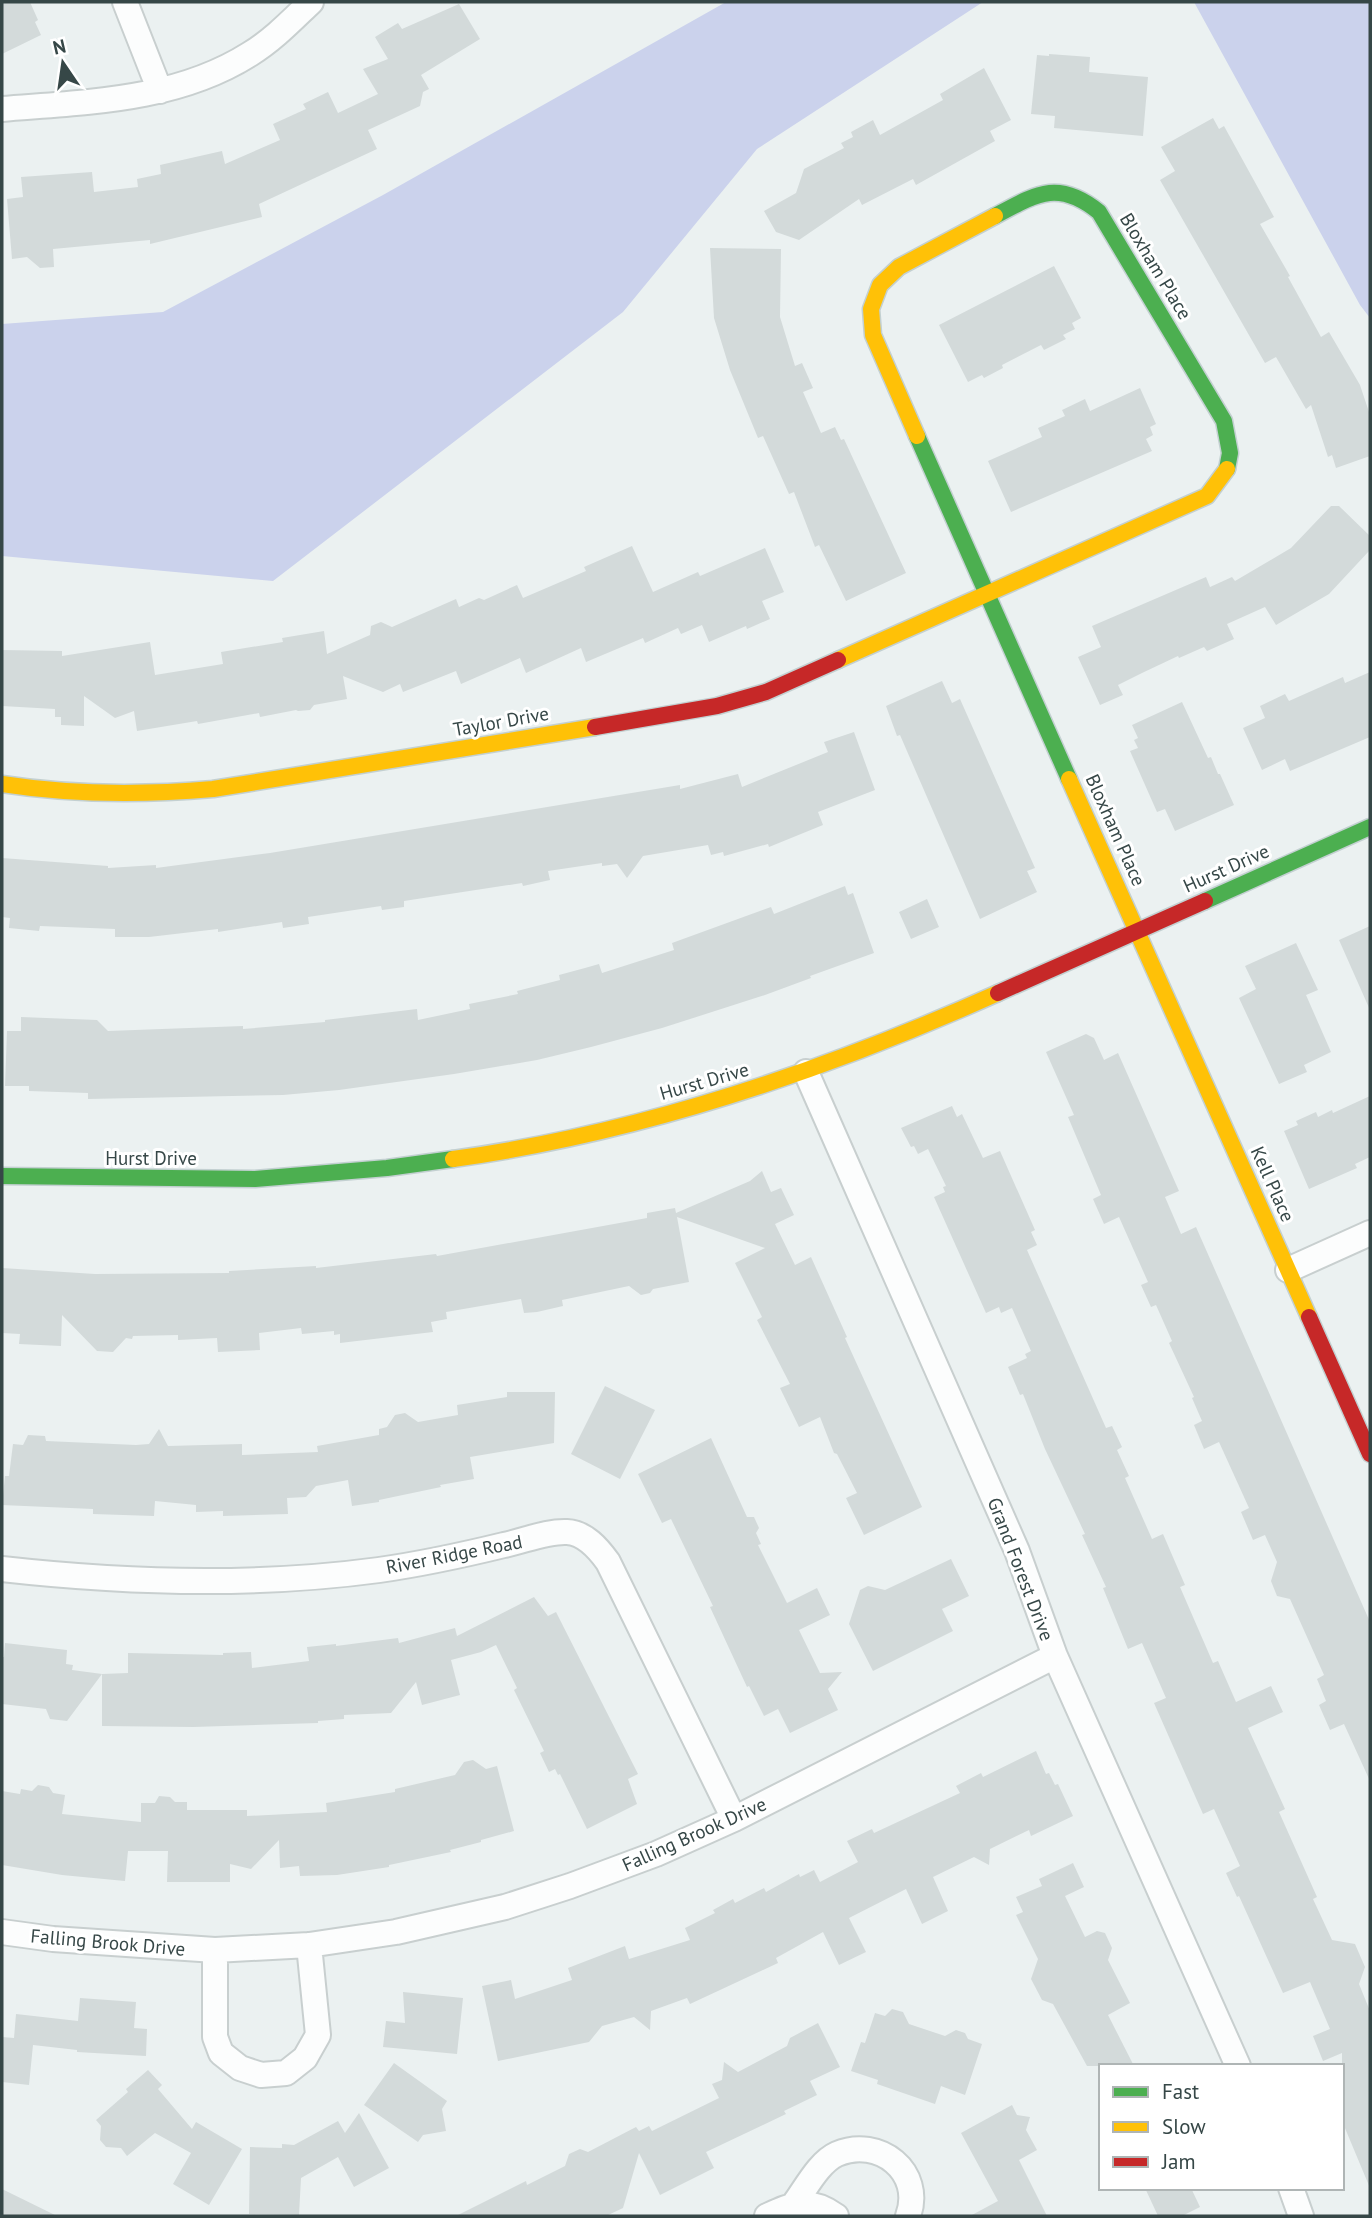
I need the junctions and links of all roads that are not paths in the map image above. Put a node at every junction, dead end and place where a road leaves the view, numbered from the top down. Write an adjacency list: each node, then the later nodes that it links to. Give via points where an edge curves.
1 (125, 2): 3 (street)
2 (311, 2): 3 (street, via 251,54 215,73)
3 (160, 91): 4 (street)
4 (2, 109)
5 (986, 595): 5 (street, Bloxham Place, via 1208,496 1230,466 1224,421 1107,224 1083,200 1063,192 1033,196 899,267 880,285 871,309 873,335); 6 (street, Taylor Drive, via 766,692 717,706 188,793 92,795); 8 (street, Bloxham Place)
6 (2, 784)
7 (1370, 827): 8 (street, Hurst Drive)
8 (1138, 930): 9 (street, Hurst Drive, via 989,998); 12 (street, Kell Place)
9 (806, 1072): 10 (street, Hurst Drive, via 588,1134 440,1162 255,1179); 15 (street, Grand Forest Drive, via 1017,1551)
10 (2, 1176)
11 (1370, 1233): 12 (street)
12 (1288, 1270): 13 (street, Kell Place)
13 (1370, 1454)
14 (2, 1569): 16 (street, River Ridge Road, via 130,1581 277,1579 379,1570 553,1533 580,1534 608,1562)
15 (1055, 1656): 16 (street, Falling Brook Drive); 20 (street, Grand Forest Drive)
16 (734, 1819): 18 (street, Falling Brook Drive, via 656,1854 505,1907 396,1932)
17 (2, 1932): 19 (street, Falling Brook Drive)
18 (309, 1945): 19 (street, Falling Brook Drive); 19 (street, via 317,2035 305,2058 286,2073 261,2075 240,2068 222,2053 215,2036)
19 (215, 1951)
20 (1237, 2064)
21 (1292, 2190): 26 (street)
22 (794, 2204): 23 (street); 24 (street, via 813,2204); 25 (street, via 822,2165 834,2155 859,2149 882,2154 900,2167 912,2195)
23 (766, 2216)
24 (836, 2216)
25 (908, 2216)
26 (1301, 2216)

